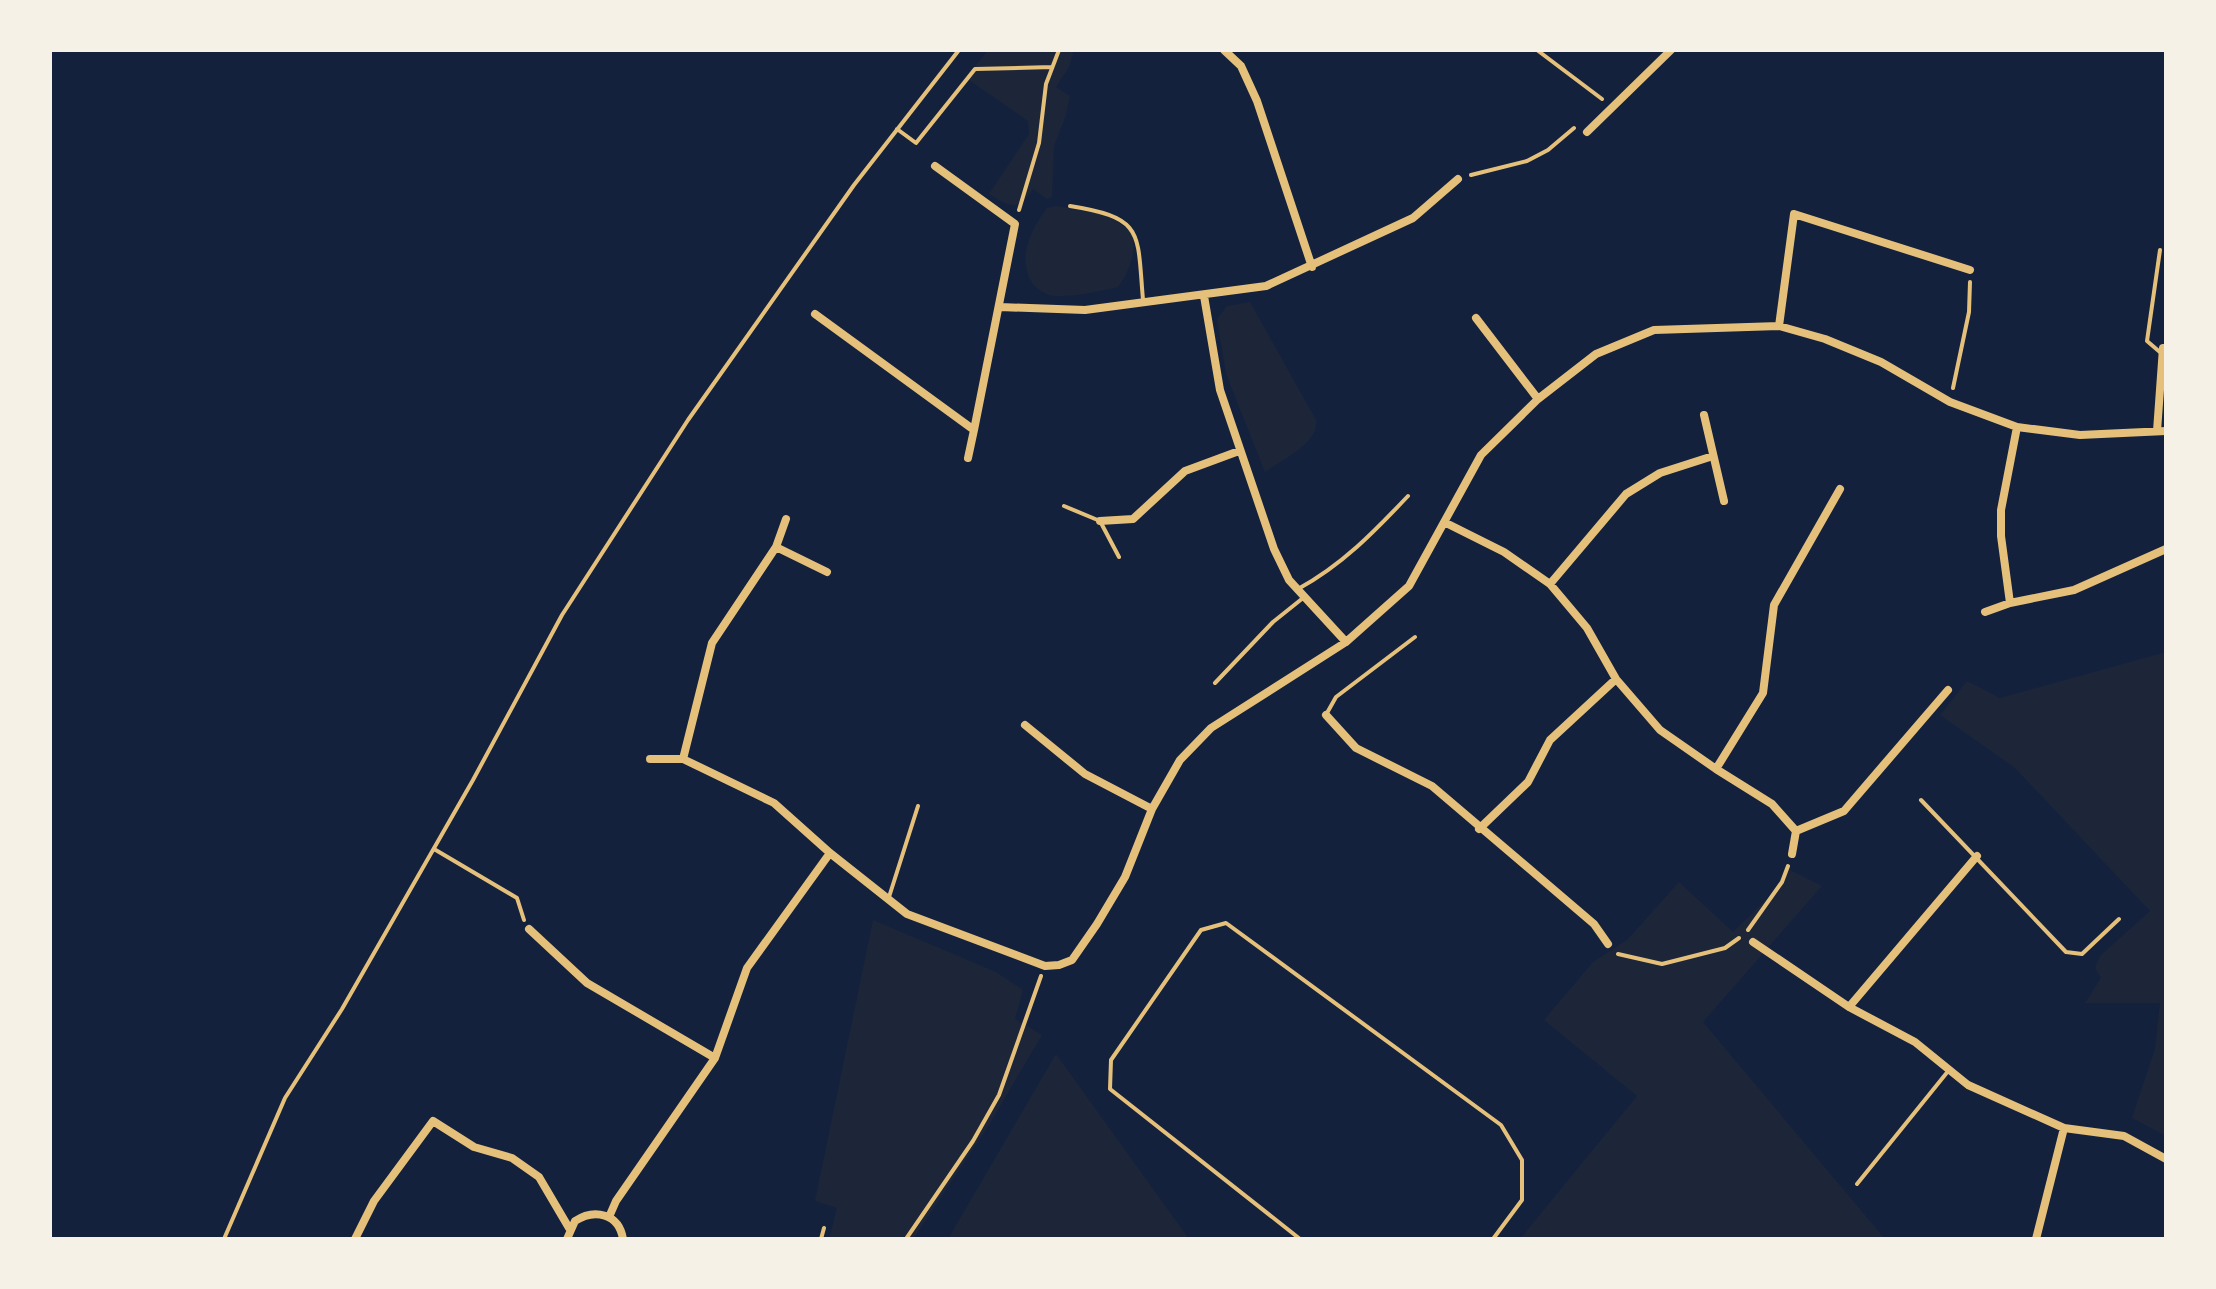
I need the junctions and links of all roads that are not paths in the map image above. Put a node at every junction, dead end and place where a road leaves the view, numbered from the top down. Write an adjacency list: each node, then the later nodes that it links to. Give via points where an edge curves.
1 (1224, 50): 8 (street, via 1241,66 1257,101)
2 (1671, 50): 3 (street)
3 (1587, 132)
4 (935, 166): 12 (street, via 1015,224)
5 (1458, 179): 8 (street, via 1413,218)
6 (1070, 206): 11 (lane, via 1116,217 1129,226 1136,237)
7 (2160, 250): 16 (lane, via 2147,341)
8 (1312, 267): 10 (street, via 1266,286)
9 (1970, 270): 15 (street, via 1794,214)
10 (1204, 296): 11 (street); 22 (street, via 1220,390)
11 (1144, 303): 12 (street, via 1085,310)
12 (1000, 307): 20 (street)
13 (815, 314): 20 (street)
14 (1476, 318): 17 (street)
15 (1779, 326): 17 (street, via 1654,330 1596,354); 19 (street, via 1881,362 1950,402)
16 (2164, 351): 21 (street)
17 (1538, 399): 31 (street, via 1481,455)
18 (1704, 415): 23 (street)
19 (2017, 427): 21 (street, via 2080,435); 38 (street, via 2001,510)
20 (974, 430): 24 (street)
21 (2162, 431)
22 (1239, 451): 30 (street, via 1185,471 1133,519); 37 (street, via 1274,549)
23 (1713, 456): 27 (street); 36 (street, via 1660,473 1626,494)
24 (968, 458)
25 (1840, 489): 49 (street, via 1774,605 1763,693)
26 (1408, 496): 37 (lane, via 1369,537)
27 (1724, 501)
28 (1064, 506): 30 (lane)
29 (786, 519): 32 (street)
30 (1100, 521): 34 (lane)
31 (1446, 523): 36 (street, via 1504,552); 41 (street, via 1409,586)
32 (776, 547): 35 (street); 48 (street, via 712,643)
33 (2166, 549): 38 (street, via 2074,590)
34 (1119, 557)
35 (827, 572)
36 (1550, 584): 42 (street, via 1587,628)
37 (1301, 592): 41 (street); 43 (lane)
38 (2010, 603): 39 (street)
39 (1985, 612)
40 (1415, 637): 45 (lane, via 1336,697)
41 (1346, 642): 52 (street, via 1211,728 1180,760)
42 (1616, 679): 49 (street, via 1660,730); 53 (street, via 1550,740 1528,782)
43 (1215, 683)
44 (1948, 690): 54 (street, via 1844,811)
45 (1326, 715): 53 (street, via 1356,748 1432,786)
46 (1025, 725): 52 (street, via 1085,774)
47 (650, 759): 48 (street)
48 (683, 759): 55 (street, via 774,803)
49 (1716, 769): 54 (street, via 1772,804)
50 (1921, 800): 57 (lane)
51 (918, 806): 58 (lane)
52 (1152, 809): 58 (street, via 1104,913 1072,960 1059,965 1045,966 907,914)
53 (1479, 829): 62 (street, via 1594,924)
54 (1796, 831): 56 (street)
55 (830, 853): 58 (street); 64 (street, via 747,968)
56 (1792, 854)
57 (1977, 856): 59 (lane, via 2066,952 2082,954); 63 (street)
58 (888, 899)
59 (2119, 919)
60 (529, 929): 64 (street, via 587,983)
61 (1753, 942): 63 (street)
62 (1608, 944)
63 (1849, 1007): 65 (street, via 1915,1042)
64 (715, 1058): 69 (street)
65 (1949, 1070): 66 (street, via 1968,1085); 68 (lane)
66 (2064, 1128): 67 (street, via 2124,1136); 78 (street)
67 (2166, 1159)
68 (1857, 1184)
69 (609, 1217): 70 (street, via 584,1215); 74 (street)
70 (569, 1228): 72 (street, via 539,1177 512,1158 474,1147 433,1121 374,1201); 73 (street)
71 (824, 1228): 75 (lane)
72 (355, 1239)
73 (567, 1239)
74 (623, 1239)
75 (821, 1239)
76 (1300, 1239): 77 (lane, via 1110,1089 1111,1060 1201,930 1226,923 1501,1125 1522,1160 1522,1200)
77 (1493, 1239)
78 (2036, 1239)

